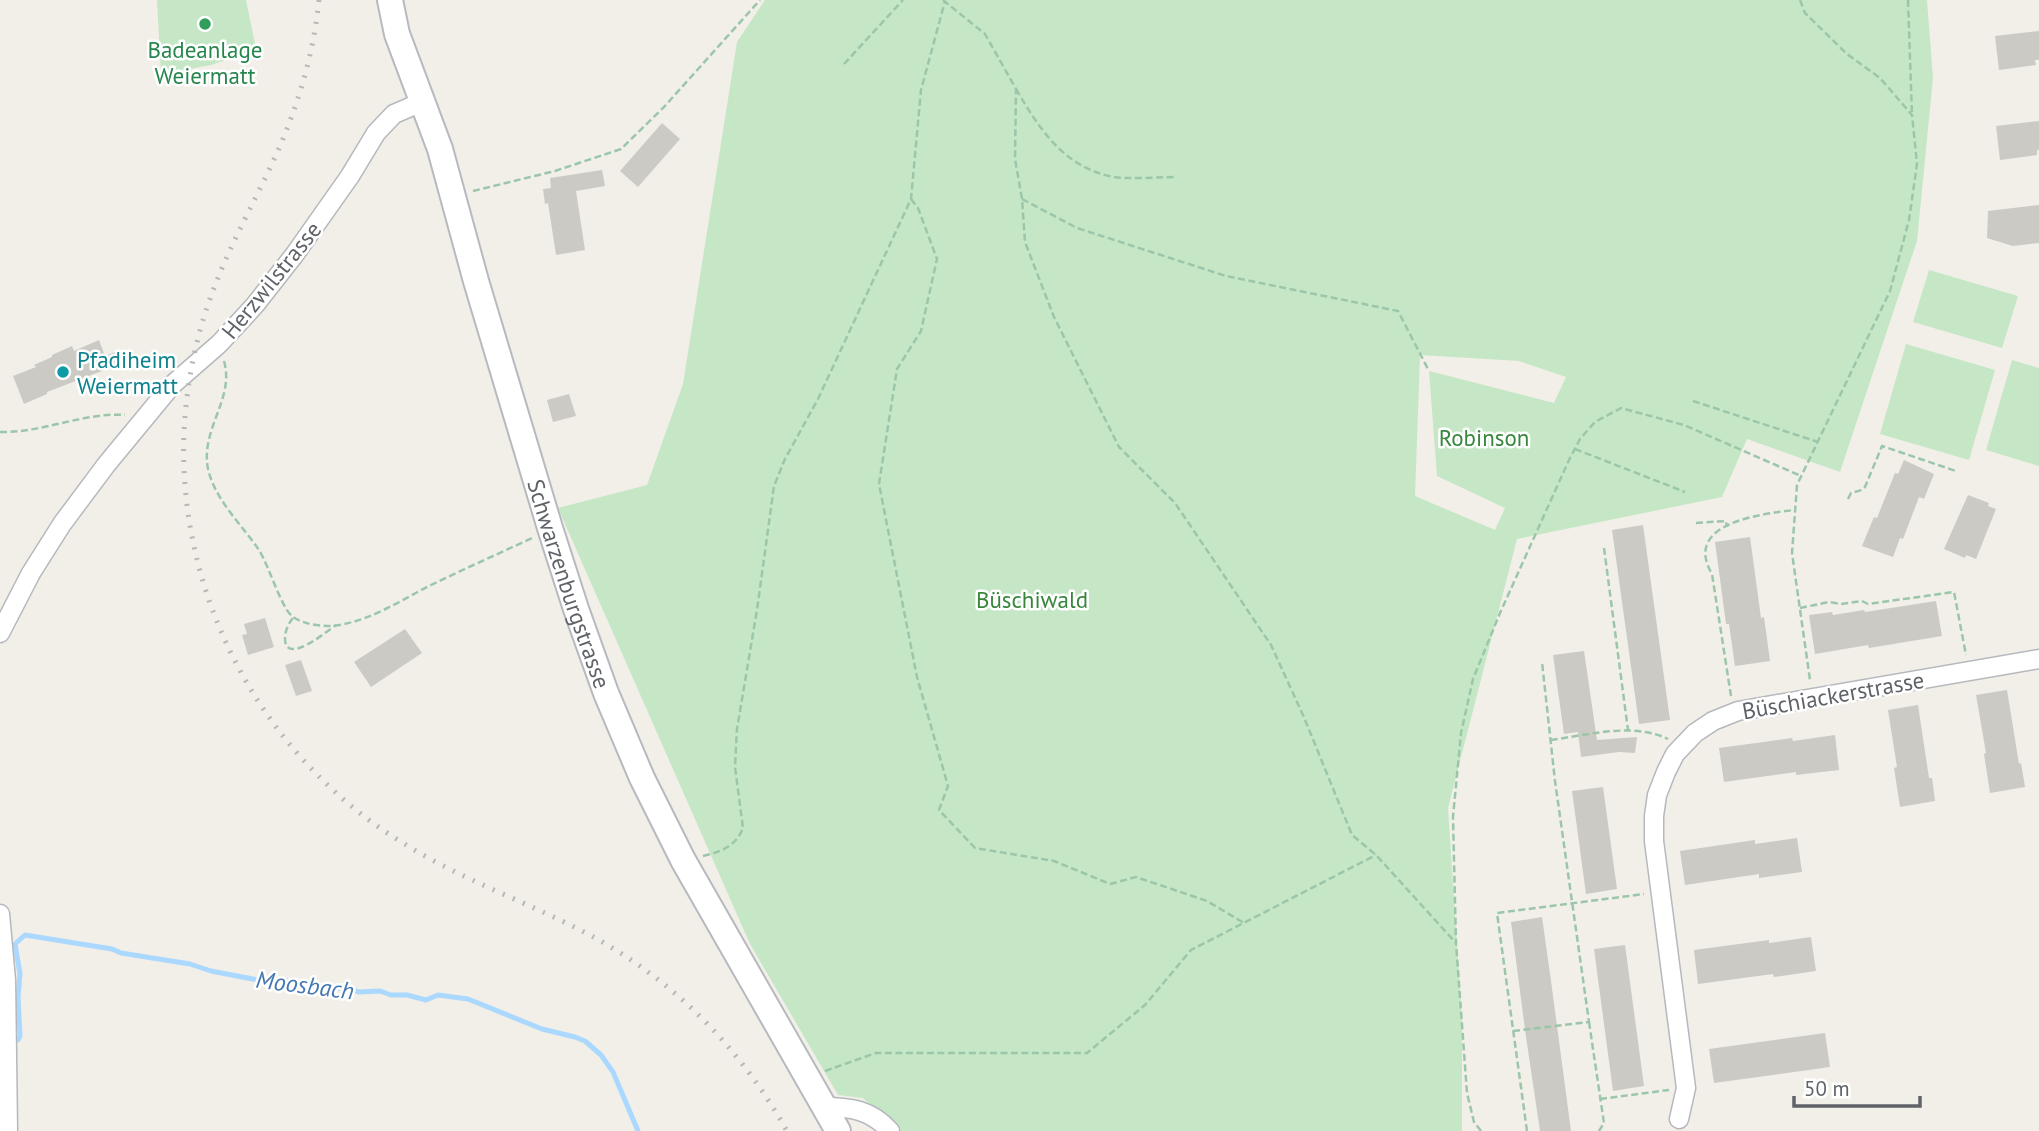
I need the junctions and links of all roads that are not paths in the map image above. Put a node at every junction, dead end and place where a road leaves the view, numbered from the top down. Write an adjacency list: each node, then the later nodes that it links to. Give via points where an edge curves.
1 (390, 0): 2 (main road, Schwarzenburgstrasse)
2 (422, 102): 3 (street, Herzwilstrasse, via 394,114 376,133 255,305 172,385 144,419 62,524); 6 (main road, Schwarzenburgstrasse, via 440,149 550,528 606,693 683,860)
3 (0, 633)
4 (2039, 659): 7 (street, Büschiackerstrasse, via 1738,711 1695,733 1675,754 1657,795 1654,841 1686,1088)
5 (0, 914): 8 (street, via 6,980)
6 (824, 1107): 9 (main road, Schwarzenburgstrasse); 10 (street, via 852,1107 869,1113)
7 (1679, 1119)
8 (8, 1131)
9 (838, 1131)
10 (890, 1131)

